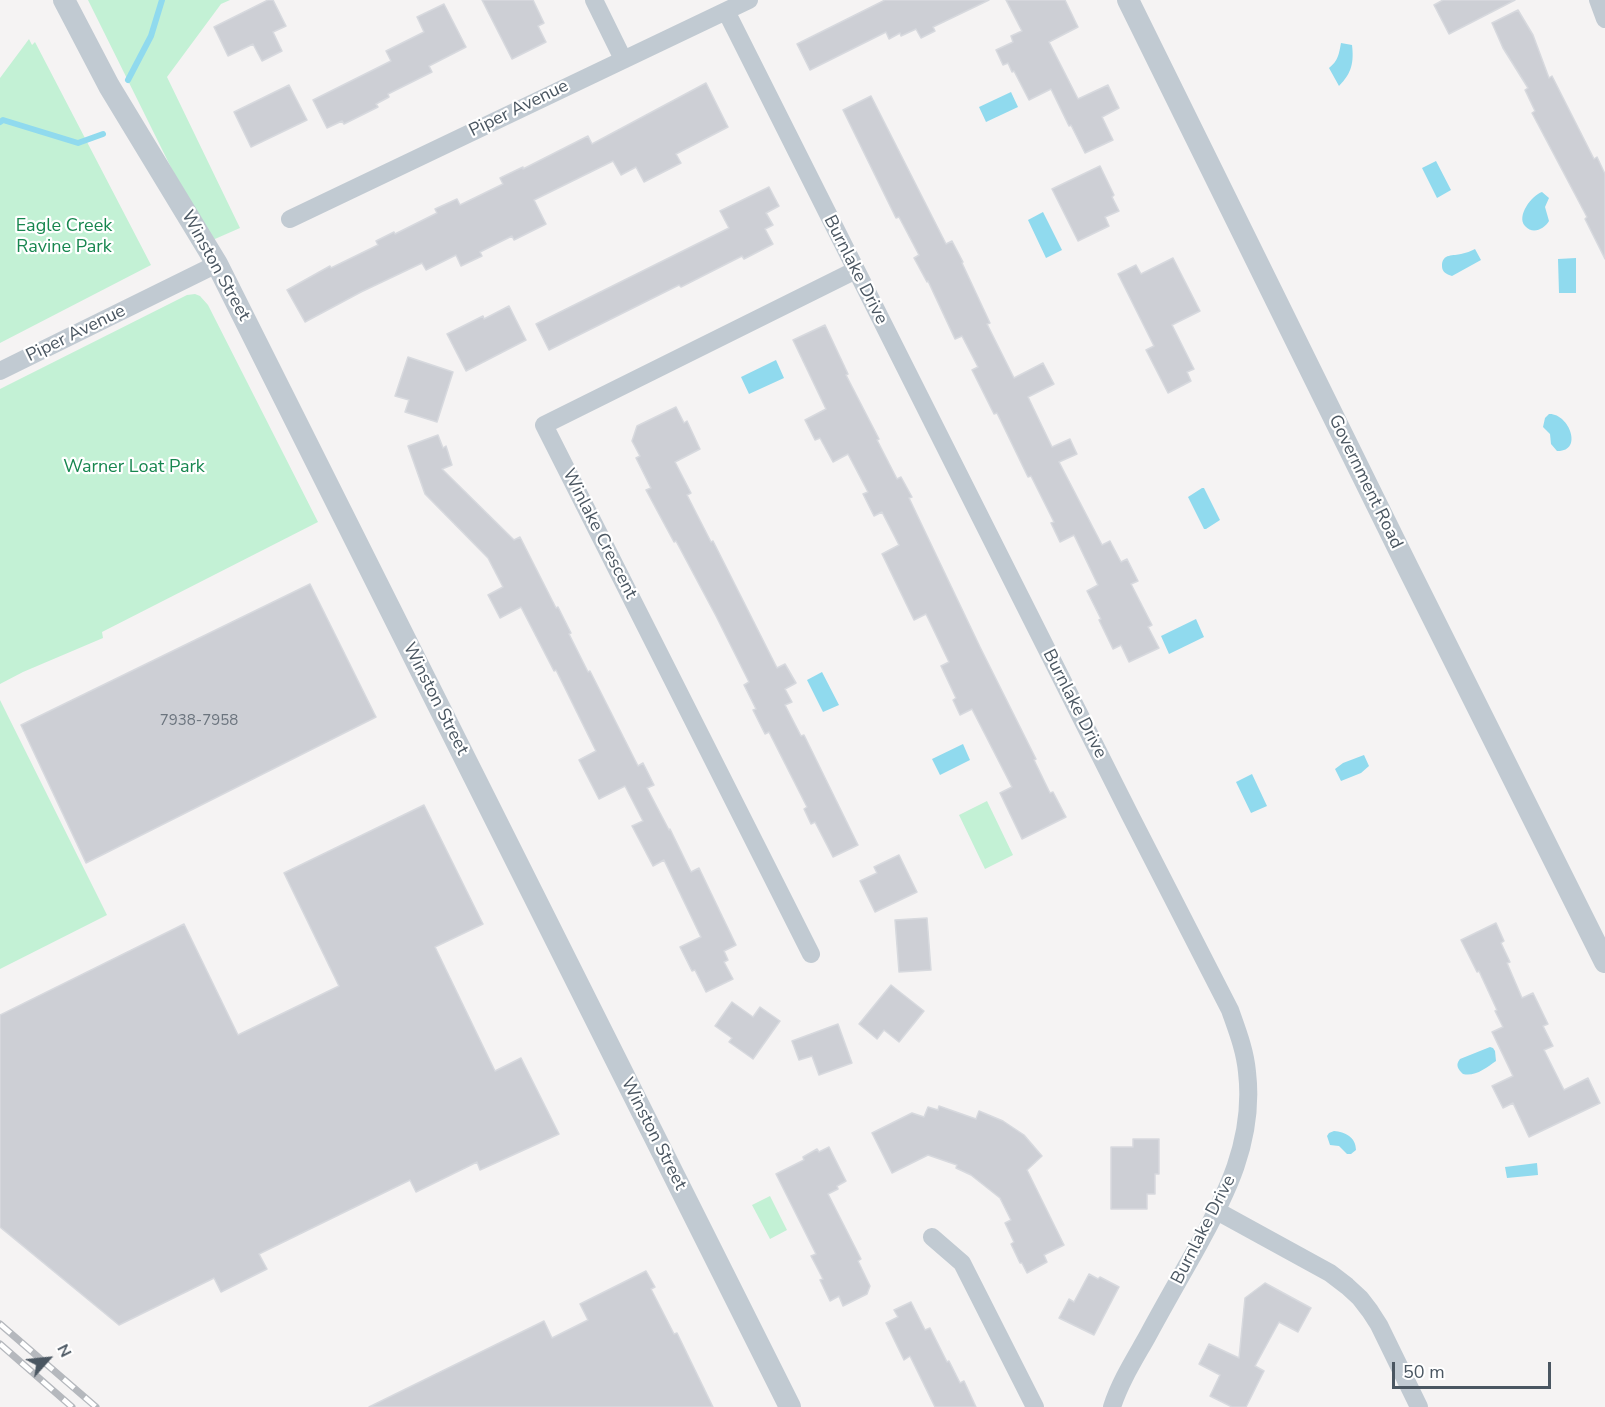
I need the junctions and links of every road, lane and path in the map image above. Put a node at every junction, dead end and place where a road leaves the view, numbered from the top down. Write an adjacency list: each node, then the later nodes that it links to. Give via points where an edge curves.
1 (64, 0): 10 (street, Winston Street, via 110,86)
2 (594, 0): 8 (street)
3 (748, 0): 6 (street, Piper Avenue)
4 (1128, 0): 14 (street, Government Road)
5 (1598, 0): 7 (street)
6 (726, 11): 8 (street, Piper Avenue); 11 (street, Burnlake Drive)
7 (1605, 19)
8 (623, 59): 9 (street, Piper Avenue)
9 (290, 219)
10 (217, 264): 12 (street, Piper Avenue); 17 (street, Winston Street)
11 (856, 270): 13 (street, Winlake Crescent, via 544,425); 15 (street, Burnlake Drive, via 1238,1030 1247,1071 1247,1115 1235,1171)
12 (0, 371)
13 (810, 954)
14 (1605, 962)
15 (1217, 1211): 19 (street, Burnlake Drive, via 1125,1376); 20 (street, via 1330,1273 1360,1298 1379,1325)
16 (932, 1237): 18 (street, via 962,1263)
17 (790, 1407)
18 (1035, 1407)
19 (1112, 1407)
20 (1419, 1407)

